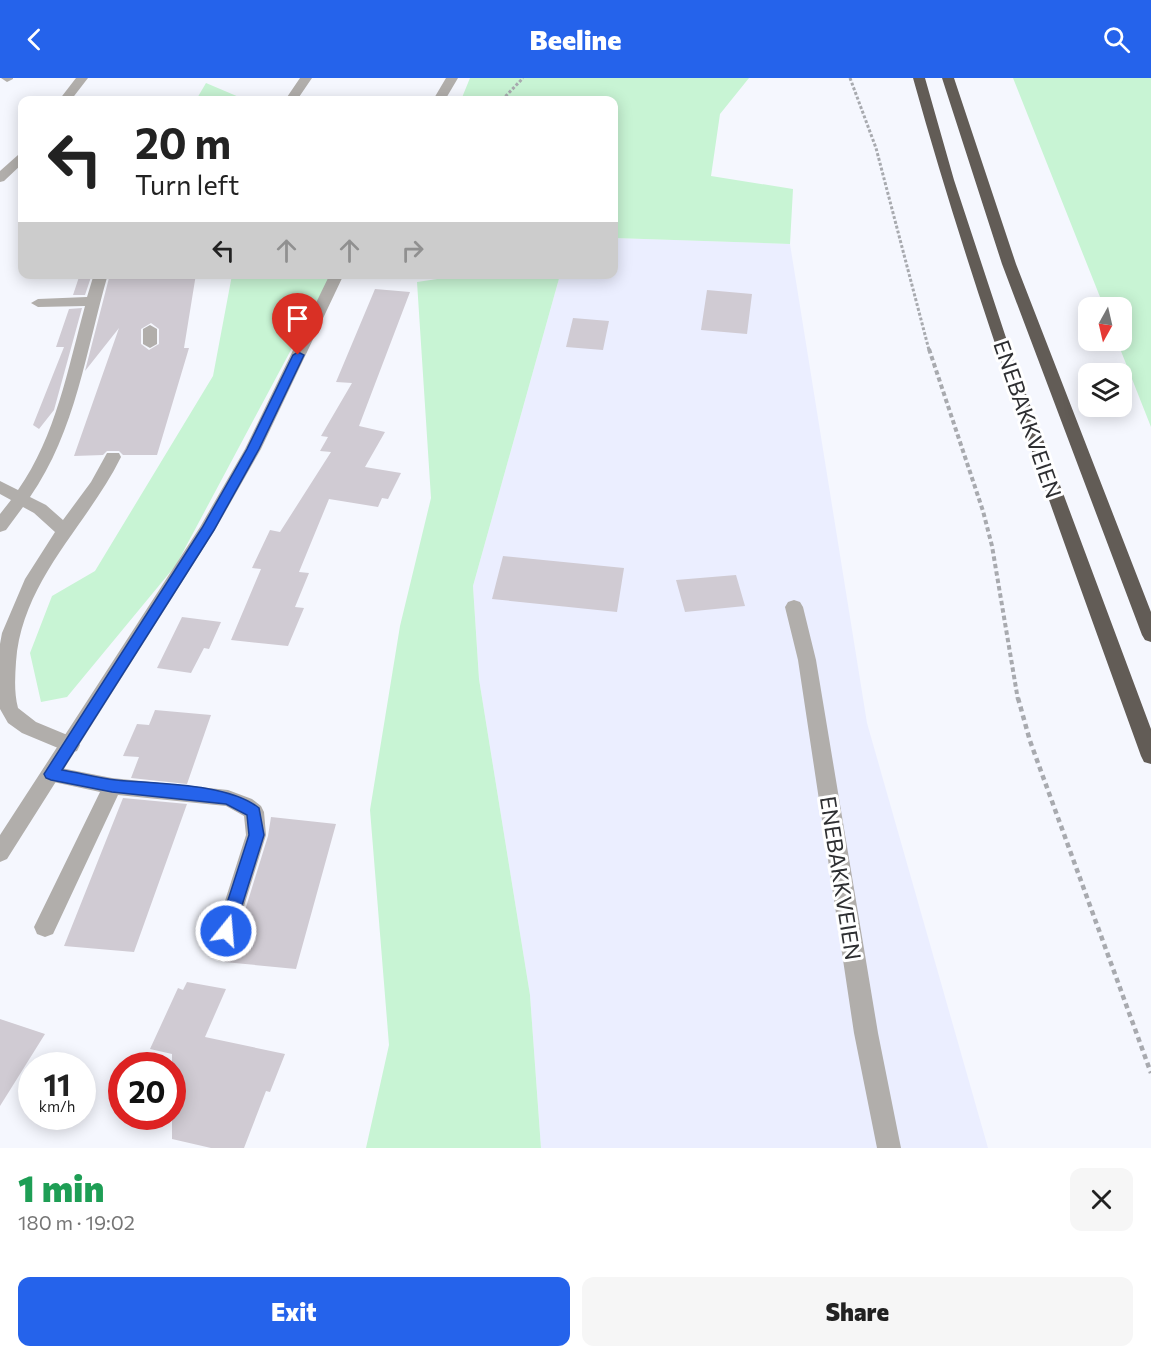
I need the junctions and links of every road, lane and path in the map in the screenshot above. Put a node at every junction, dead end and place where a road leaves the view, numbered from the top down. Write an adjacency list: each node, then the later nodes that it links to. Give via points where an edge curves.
1 (82, 78): 8 (street)
2 (306, 78): 9 (street)
3 (452, 78): 10 (street)
4 (523, 78): 11 (path)
5 (850, 78): 33 (path, via 876,148 923,332 983,511 1014,685 1030,741)
6 (919, 78): 27 (highway, ENEBAKKVEIEN, via 1006,359)
7 (948, 78): 25 (highway, ENEBAKKVEIEN, via 1013,275)
8 (68, 96)
9 (294, 96)
10 (442, 96)
11 (506, 96)
12 (18, 162): 13 (street)
13 (0, 178)
14 (100, 279): 16 (street)
15 (335, 279): 26 (street, via 253,449 213,520)
16 (93, 301): 17 (street); 20 (street, via 74,380 52,441)
17 (38, 303)
18 (113, 457): 22 (street, via 102,480)
19 (0, 487): 20 (street)
20 (21, 498): 21 (street); 22 (street)
21 (0, 526)
22 (64, 531): 24 (street)
23 (794, 608): 34 (street, ENEBAKKVEIEN, via 807,660 866,1033)
24 (7, 616): 26 (street, via 6,697 11,714 42,736)
25 (1151, 635)
26 (70, 746): 28 (street)
27 (1151, 756)
28 (51, 774): 29 (street); 30 (street)
29 (112, 786): 31 (street); 32 (street, via 228,798 254,812 256,835)
30 (0, 853)
31 (45, 927)
32 (220, 951)
33 (1151, 1073)
34 (889, 1148)

